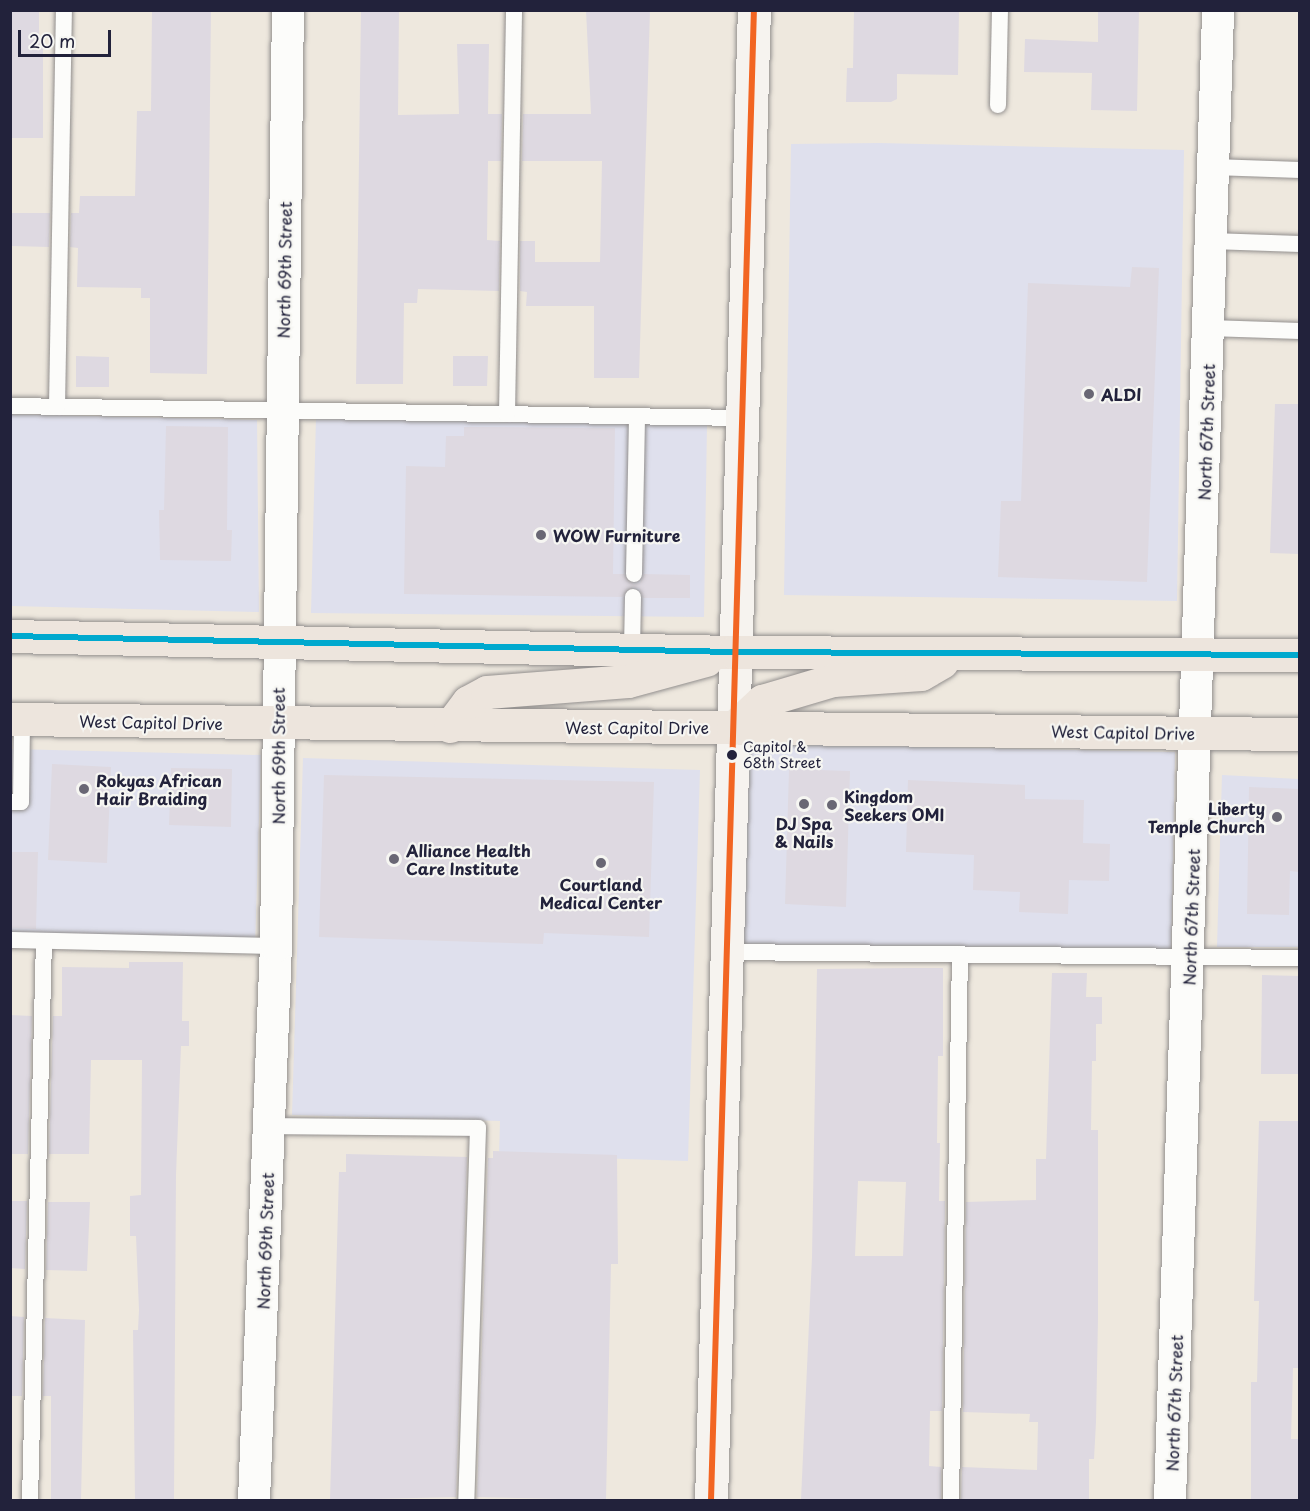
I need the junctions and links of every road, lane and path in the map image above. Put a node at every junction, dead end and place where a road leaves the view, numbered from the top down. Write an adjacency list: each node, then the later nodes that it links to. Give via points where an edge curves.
1 (64, 10): 15 (lane)
2 (288, 10): 16 (street, North 69th Street)
3 (514, 10): 17 (lane)
4 (754, 10): 19 (street)
5 (1000, 10): 7 (lane)
6 (1218, 10): 8 (street, North 67th Street)
7 (998, 105)
8 (1213, 167): 9 (lane); 10 (street, North 67th Street)
9 (1299, 170)
10 (1211, 241): 11 (lane); 12 (street, North 67th Street)
11 (1299, 244)
12 (1209, 328): 13 (lane); 27 (street, North 67th Street)
13 (1299, 331)
14 (10, 406): 15 (lane)
15 (57, 407): 16 (lane)
16 (281, 411): 17 (lane); 23 (street, North 69th Street)
17 (507, 414): 18 (lane)
18 (638, 416): 19 (lane); 20 (lane)
19 (742, 418): 25 (street)
20 (634, 574)
21 (633, 597): 24 (lane)
22 (10, 636): 23 (main road)
23 (278, 642): 24 (main road); 30 (street, North 69th Street)
24 (632, 650): 25 (main road)
25 (733, 652): 26 (main road); 31 (main road, via 627,681 487,692 468,702); 32 (street)
26 (960, 652): 27 (main road); 32 (main road, via 921,674 832,680 762,701)
27 (1199, 653): 28 (main road); 33 (street, North 67th Street)
28 (1299, 655)
29 (16, 719): 30 (main road, West Capitol Drive); 35 (lane, via 21,802)
30 (278, 724): 31 (main road, West Capitol Drive); 38 (street, North 69th Street)
31 (450, 726): 32 (main road, West Capitol Drive)
32 (733, 728): 33 (main road, West Capitol Drive); 39 (street)
33 (1197, 733): 34 (main road, West Capitol Drive); 41 (street, North 67th Street)
34 (1299, 734)
35 (10, 802)
36 (10, 940): 37 (lane)
37 (44, 941): 38 (lane); 44 (lane)
38 (276, 946): 43 (street, North 69th Street)
39 (726, 952): 40 (lane); 47 (street)
40 (960, 954): 41 (lane); 48 (lane)
41 (1190, 956): 42 (lane); 49 (street, North 67th Street)
42 (1299, 958)
43 (269, 1126): 45 (street, North 69th Street); 46 (lane, via 477,1128)
44 (30, 1500)
45 (254, 1500)
46 (466, 1500)
47 (711, 1500)
48 (951, 1500)
49 (1170, 1500)

